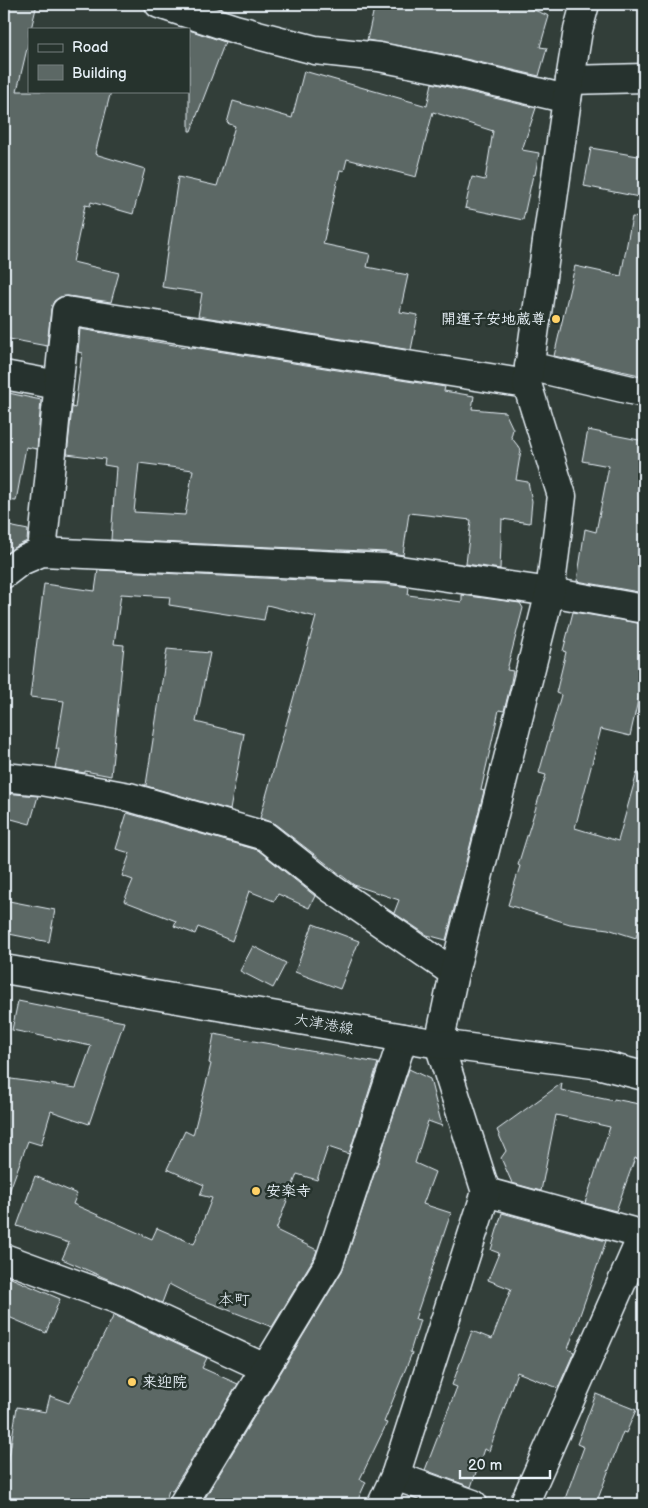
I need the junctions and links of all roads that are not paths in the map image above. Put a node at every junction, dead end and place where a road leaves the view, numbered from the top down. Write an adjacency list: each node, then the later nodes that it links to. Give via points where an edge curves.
1 (159, 4): 4 (street, via 315,50 379,57)
2 (585, 4): 4 (street)
3 (644, 78): 4 (street)
4 (568, 90): 6 (street)
5 (4, 374): 7 (street)
6 (528, 375): 7 (street, via 66,311); 8 (street); 11 (street, via 562,496)
7 (58, 385): 9 (street)
8 (644, 393)
9 (42, 552): 10 (street, via 21,561); 11 (street, via 386,568)
10 (4, 574)
11 (550, 592): 12 (street); 15 (street)
12 (644, 609)
13 (4, 777): 15 (street, via 129,797 265,836 332,889)
14 (4, 969): 16 (street, 大津港線)
15 (454, 972): 17 (street)
16 (403, 1038): 17 (street, 大津港線); 22 (street, via 329,1263)
17 (439, 1044): 18 (street, 大津港線, via 601,1065); 19 (street)
18 (644, 1076)
19 (486, 1192): 20 (street); 23 (street)
20 (644, 1234): 27 (street)
21 (4, 1258): 22 (street, via 119,1300)
22 (265, 1368): 24 (street)
23 (395, 1476): 25 (street); 26 (street)
24 (183, 1504)
25 (382, 1504)
26 (473, 1504)
27 (524, 1504)

